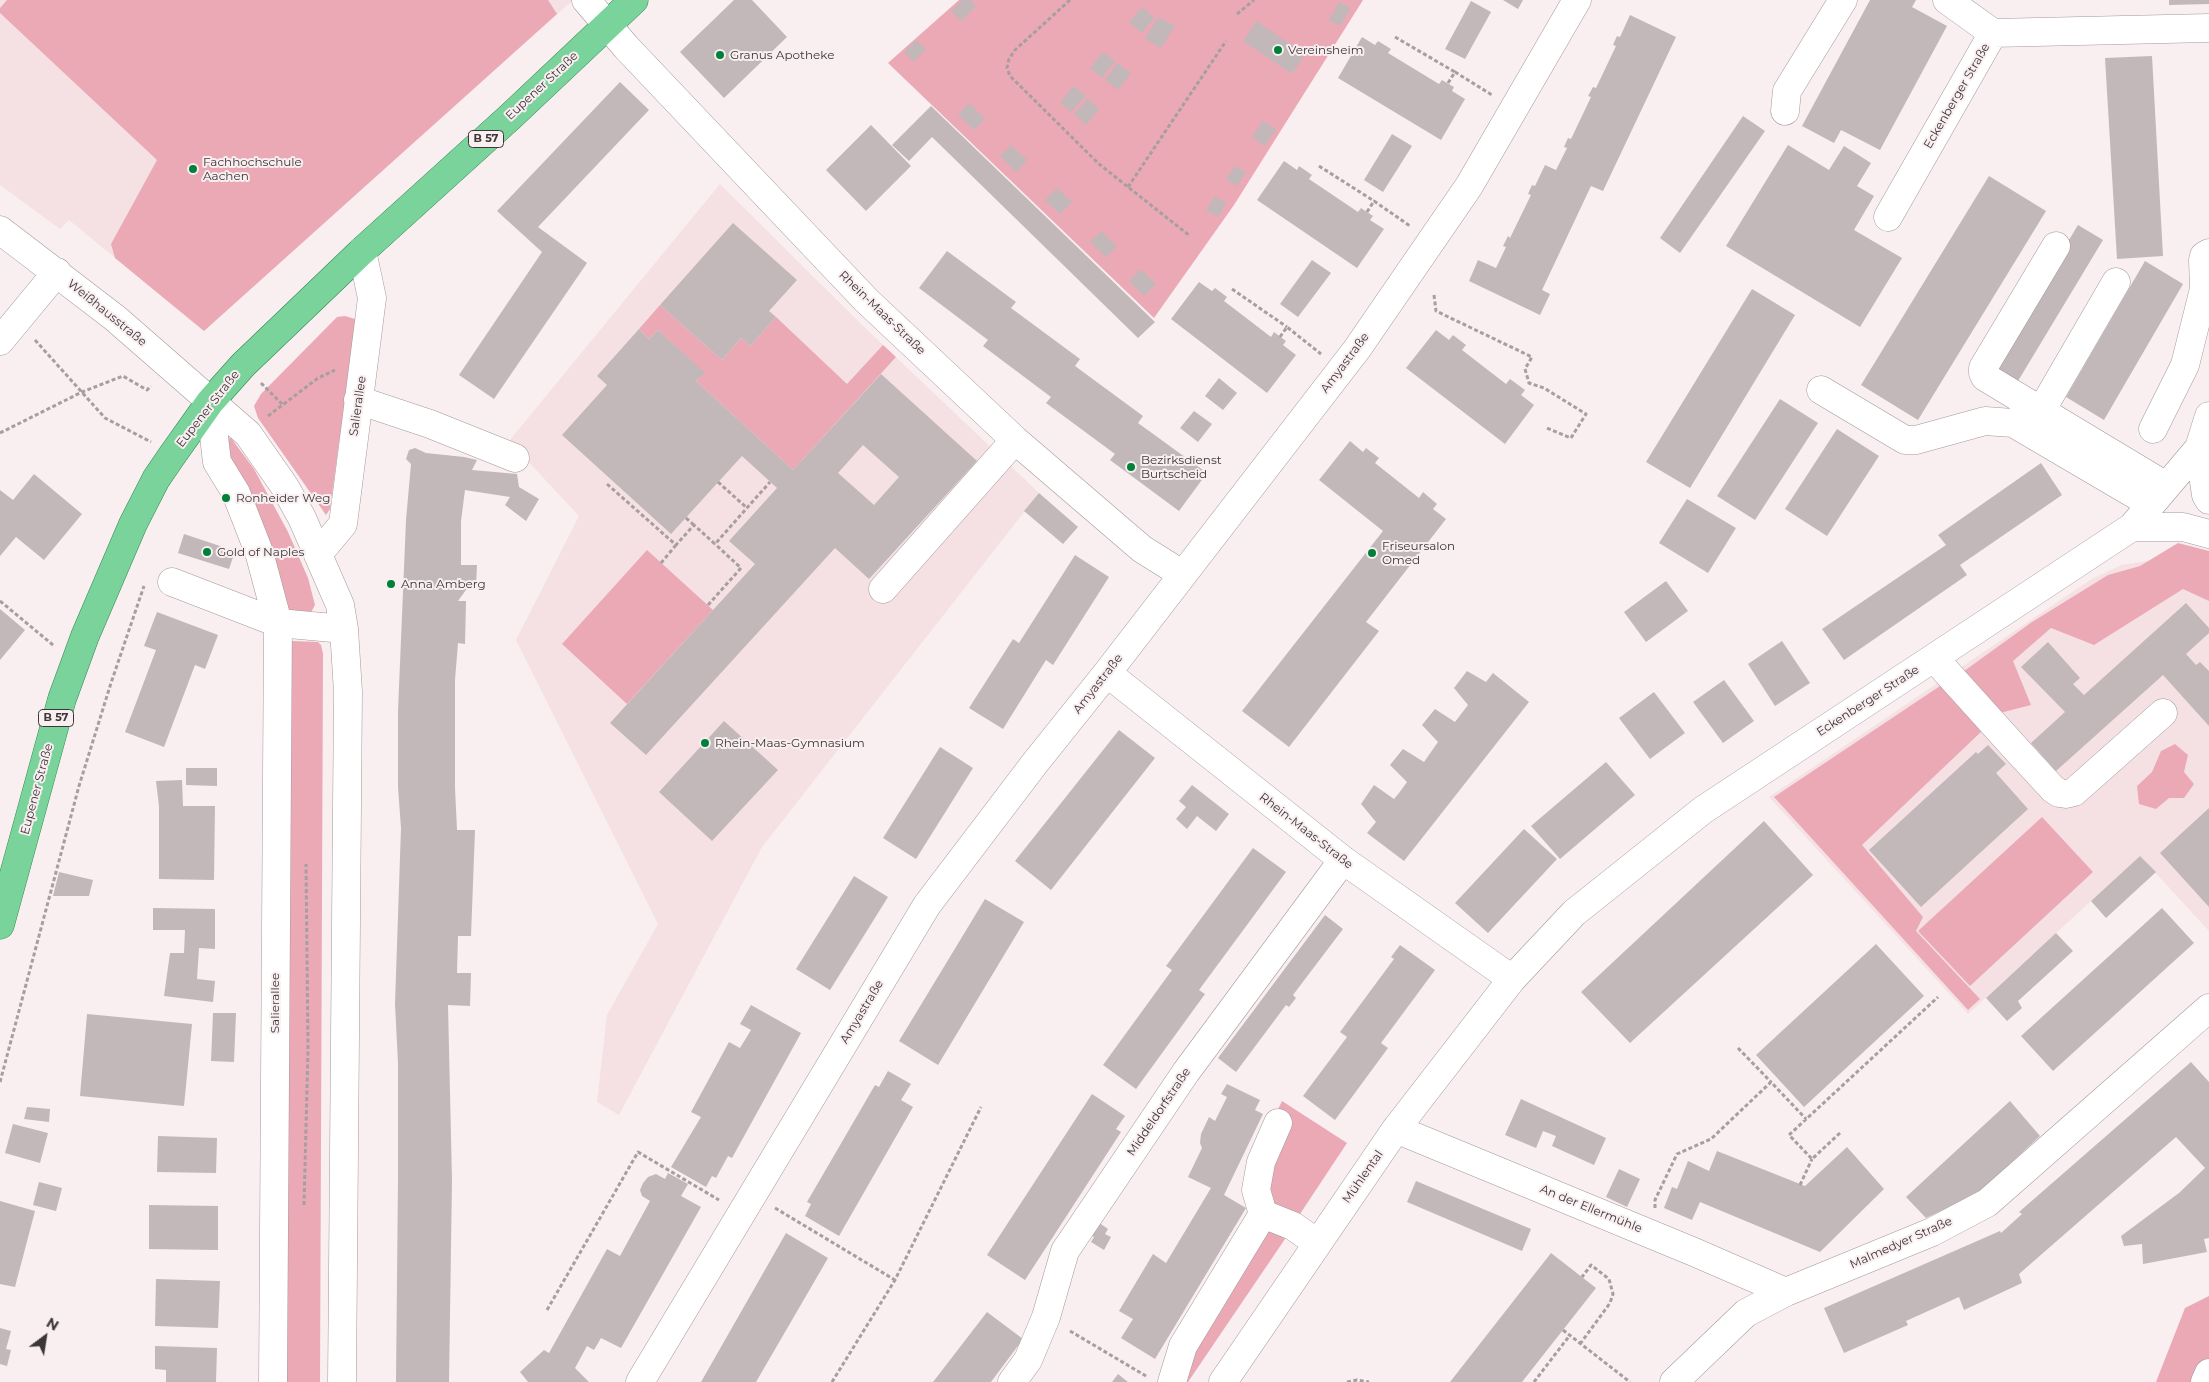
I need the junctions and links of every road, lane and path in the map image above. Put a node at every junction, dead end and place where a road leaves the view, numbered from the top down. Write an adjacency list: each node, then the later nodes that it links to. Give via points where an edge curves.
1 (586, 0): 9 (street, Rhein-Maas-Straße)
2 (634, 0): 9 (main road, Eupener Straße / B 57)
3 (1070, 0): 19 (path, via 1015,50 1007,68 1010,76 1099,164)
4 (1254, 0): 8 (path)
5 (1577, 0): 16 (street, Amyastraße)
6 (1844, 0): 17 (street, via 1787,91)
7 (1947, 0): 11 (street)
8 (1237, 14)
9 (607, 25): 27 (main road, Eupener Straße / B 57); 51 (street, Rhein-Maas-Straße, via 866,300)
10 (2209, 28): 11 (street, Eckenberger Straße)
11 (1993, 32): 22 (street, Eckenberger Straße)
12 (1395, 37): 14 (path)
13 (1226, 40): 19 (path)
14 (1454, 72): 15 (path); 16 (path)
15 (1448, 83)
16 (1514, 108): 25 (street, Amyastraße)
17 (1785, 111)
18 (1319, 166): 20 (path)
19 (1128, 188): 24 (path)
20 (1374, 201): 21 (path); 25 (path)
21 (1367, 212)
22 (1888, 217)
23 (0, 230): 29 (street, Weißhausstraße)
24 (1190, 236)
25 (1433, 241): 39 (street, Amyastraße)
26 (2056, 246): 45 (street, via 1982,373)
27 (362, 251): 37 (street, Salierallee, via 372,298); 44 (main road, Eupener Straße / B 57, via 243,365)
28 (2209, 253): 42 (street, via 2202,260 2204,289 2186,365)
29 (57, 272): 33 (street); 38 (street, Weißhausstraße)
30 (2116, 282): 45 (street)
31 (1232, 289): 34 (path)
32 (1434, 295): 47 (path, via 1436,310 1532,357 1525,369 1529,383 1544,388 1586,414 1571,438)
33 (18, 320): 36 (street); 41 (path)
34 (1287, 327): 35 (path); 39 (path)
35 (1280, 337)
36 (0, 340)
37 (366, 355): 43 (street, Salierallee); 50 (path, via 318,378)
38 (172, 367): 41 (path, via 146,390 123,376); 44 (street, Weißhausstraße)
39 (1341, 370): 69 (street, Amyastraße)
40 (1821, 390): 58 (street, via 1905,440 1916,440 1985,421 2013,423)
41 (82, 392): 49 (path); 53 (path, via 105,418 143,437)
42 (2170, 396): 46 (street); 48 (street)
43 (358, 400): 54 (street); 67 (street, Salierallee, via 344,524)
44 (210, 402): 50 (street); 53 (main road, Eupener Straße / B 57); 75 (street, Salierallee, via 217,462 236,493 259,552)
45 (2040, 411): 58 (street)
46 (2208, 418): 52 (street, Eckenberger Straße)
47 (1547, 428)
48 (2153, 429)
49 (0, 433)
50 (248, 434): 67 (street, via 285,487)
51 (1015, 440): 69 (street, Rhein-Maas-Straße, via 1142,549); 72 (street)
52 (2199, 448): 58 (street, Eckenberger Straße); 59 (street)
53 (171, 458): 78 (main road, Eupener Straße / B 57, via 132,524)
54 (515, 458)
55 (718, 482): 60 (path)
56 (770, 482): 60 (path)
57 (607, 484): 66 (path)
58 (2159, 495): 63 (street, Eckenberger Straße)
59 (2209, 500)
60 (747, 508): 65 (path)
61 (686, 518): 62 (path)
62 (694, 525): 65 (path); 66 (path)
63 (2132, 528): 64 (street, via 2183,527); 77 (street, Eckenberger Straße)
64 (2209, 534)
65 (715, 544): 74 (path, via 741,568)
66 (676, 546): 68 (path)
67 (319, 553): 76 (street, via 340,605)
68 (660, 562)
69 (1182, 574): 79 (street, Amyastraße)
70 (172, 582): 75 (street)
71 (145, 586): 87 (path, via 79,786)
72 (883, 589)
73 (0, 601): 78 (path)
74 (708, 605)
75 (278, 623): 76 (street); 110 (street, Salierallee)
76 (344, 629): 111 (street, via 348,692)
77 (1934, 658): 80 (street, via 2053,789 2066,794 2074,792); 83 (street, Eckenberger Straße, via 1703,810 1574,913)
78 (75, 664): 82 (main road, Eupener Straße / B 57, via 43,763)
79 (1107, 673): 81 (street, Rhein-Maas-Straße); 96 (street, Amyastraße, via 927,905)
80 (2163, 713)
81 (1343, 860): 83 (street, Rhein-Maas-Straße); 104 (street, Middeldorfstraße, via 1186,1072 1065,1251)
82 (0, 925)
83 (1512, 979): 92 (street, Mühlental)
84 (1938, 997): 90 (path)
85 (2209, 1008): 102 (street, Malmedyer Straße, via 1987,1203 1932,1232)
86 (1738, 1048): 88 (path)
87 (0, 1082)
88 (1771, 1082): 90 (path); 98 (path, via 1711,1138 1677,1154 1655,1200)
89 (981, 1107): 101 (path)
90 (1806, 1119): 94 (path, via 1789,1135)
91 (1278, 1123): 97 (street, via 1261,1162 1256,1190)
92 (1396, 1129): 98 (street, An der Ellermühle); 99 (street, Mühlental)
93 (1840, 1133): 94 (path)
94 (1812, 1159): 95 (path)
95 (1800, 1184)
96 (747, 1204): 101 (path); 103 (path, via 638,1152); 112 (street, Amyastraße)
97 (1264, 1214): 99 (street, via 1293,1226); 109 (street)
98 (1656, 1236): 102 (street, An der Ellermühle)
99 (1317, 1243): 115 (street, Mühlental)
100 (1582, 1277): 107 (path, via 1591,1265 1609,1279 1613,1294)
101 (895, 1280): 113 (path)
102 (1786, 1292): 120 (street, Malmedyer Straße, via 1746,1313)
103 (548, 1310)
104 (1046, 1316): 109 (path); 114 (street, Middeldorfstraße, via 1028,1360)
105 (1563, 1330): 106 (path)
106 (1570, 1336): 107 (path); 118 (path)
107 (1580, 1344): 119 (path)
108 (2209, 1373): 121 (street)
109 (1160, 1380)
110 (273, 1382)
111 (342, 1382)
112 (640, 1382)
113 (832, 1382)
114 (1012, 1382)
115 (1223, 1382)
116 (1347, 1382): 117 (path)
117 (1369, 1382)
118 (1534, 1382)
119 (1630, 1382)
120 (1674, 1382)
121 (2205, 1382)

